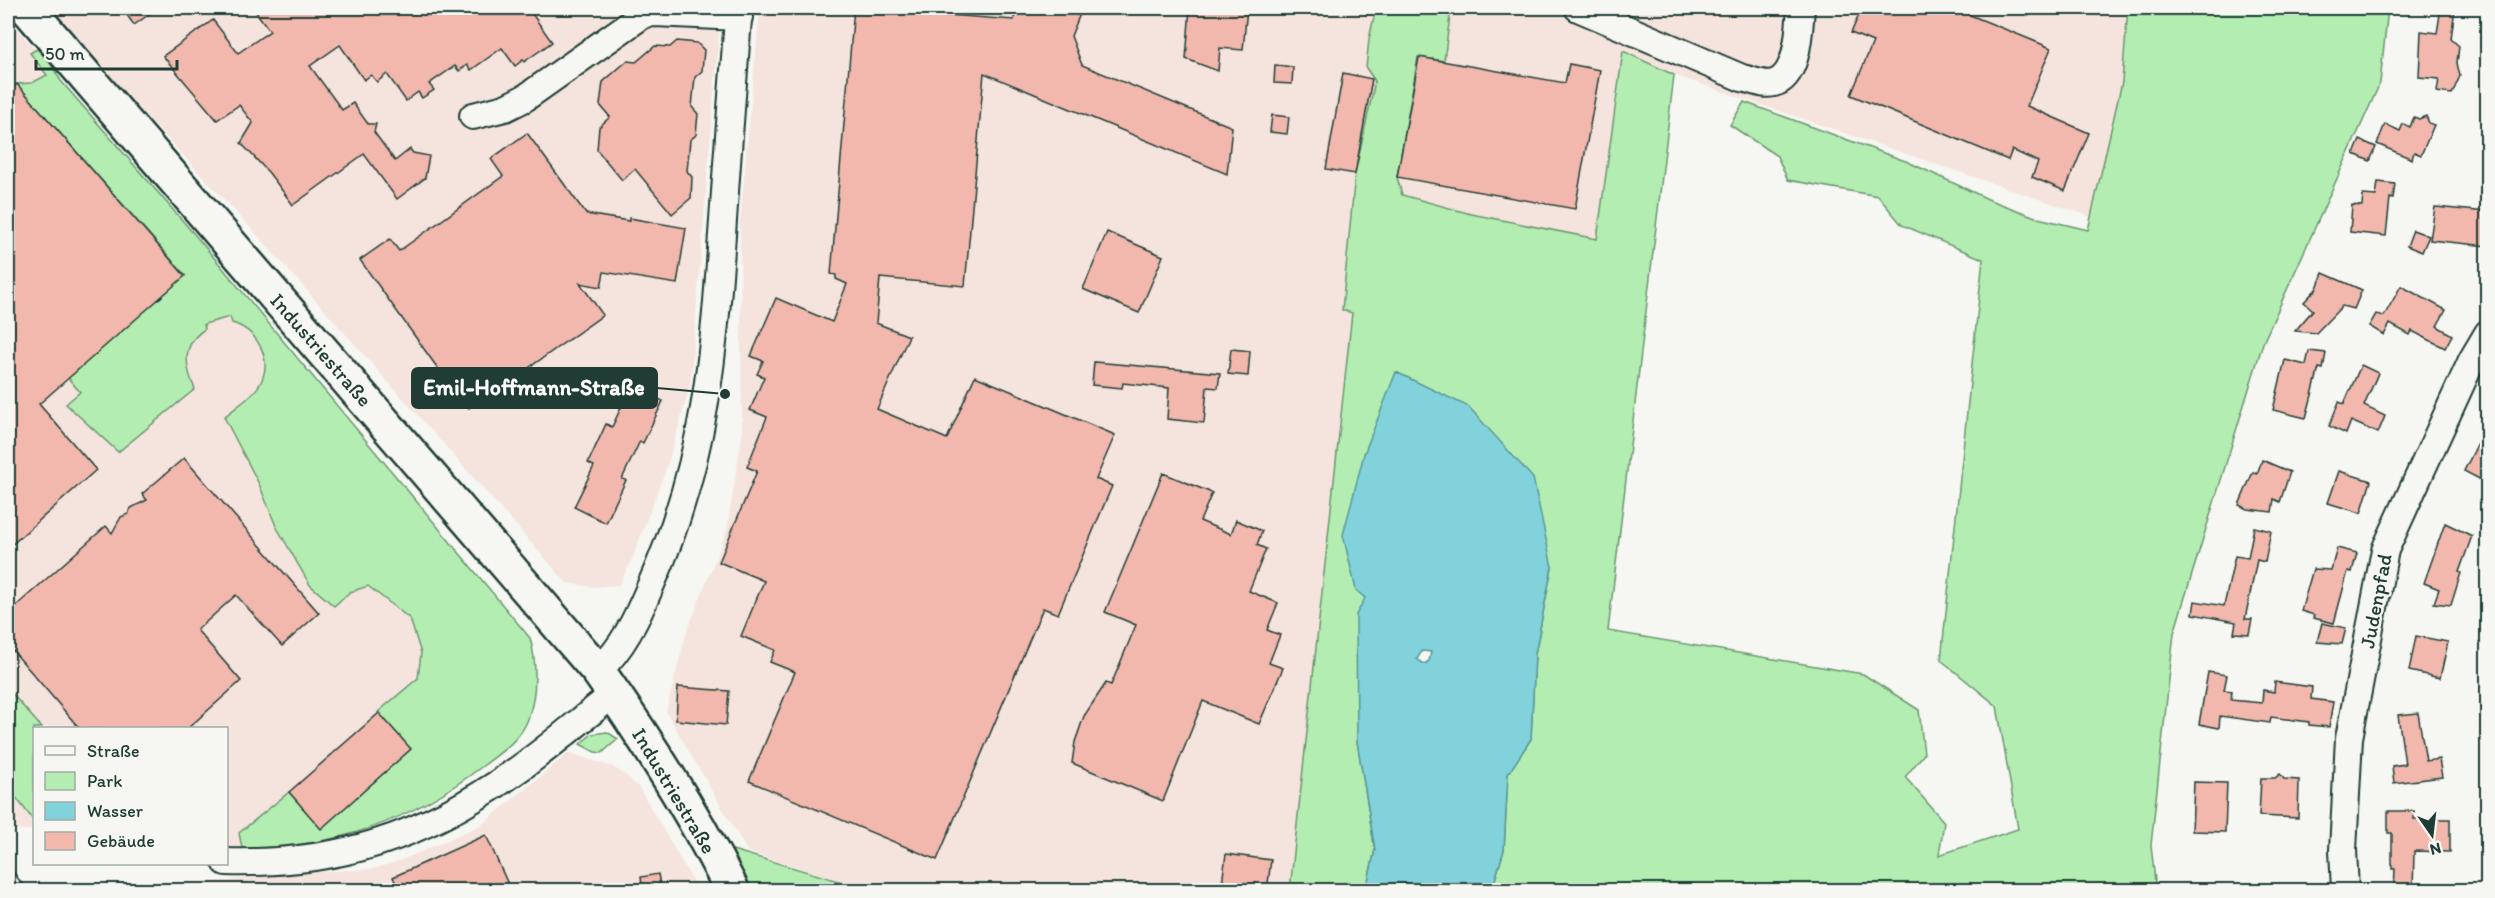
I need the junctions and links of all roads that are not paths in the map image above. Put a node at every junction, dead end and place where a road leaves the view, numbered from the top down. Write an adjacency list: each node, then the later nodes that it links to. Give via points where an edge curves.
1 (27, 8): 7 (main road, Industriestraße)
2 (1578, 8): 3 (street, via 1762,83 1775,83 1788,73 1794,60)
3 (1801, 8)
4 (739, 12): 5 (street, via 644,14 525,98); 7 (street, via 716,334 697,452 672,536 635,621 609,661)
5 (473, 116)
6 (2487, 333): 10 (street, Judenpfad, via 2385,550 2349,738 2343,850)
7 (606, 682): 8 (street, via 513,774 415,831 364,848 291,861); 9 (main road, Industriestraße, via 673,787)
8 (228, 862)
9 (732, 891)
10 (2345, 891)

